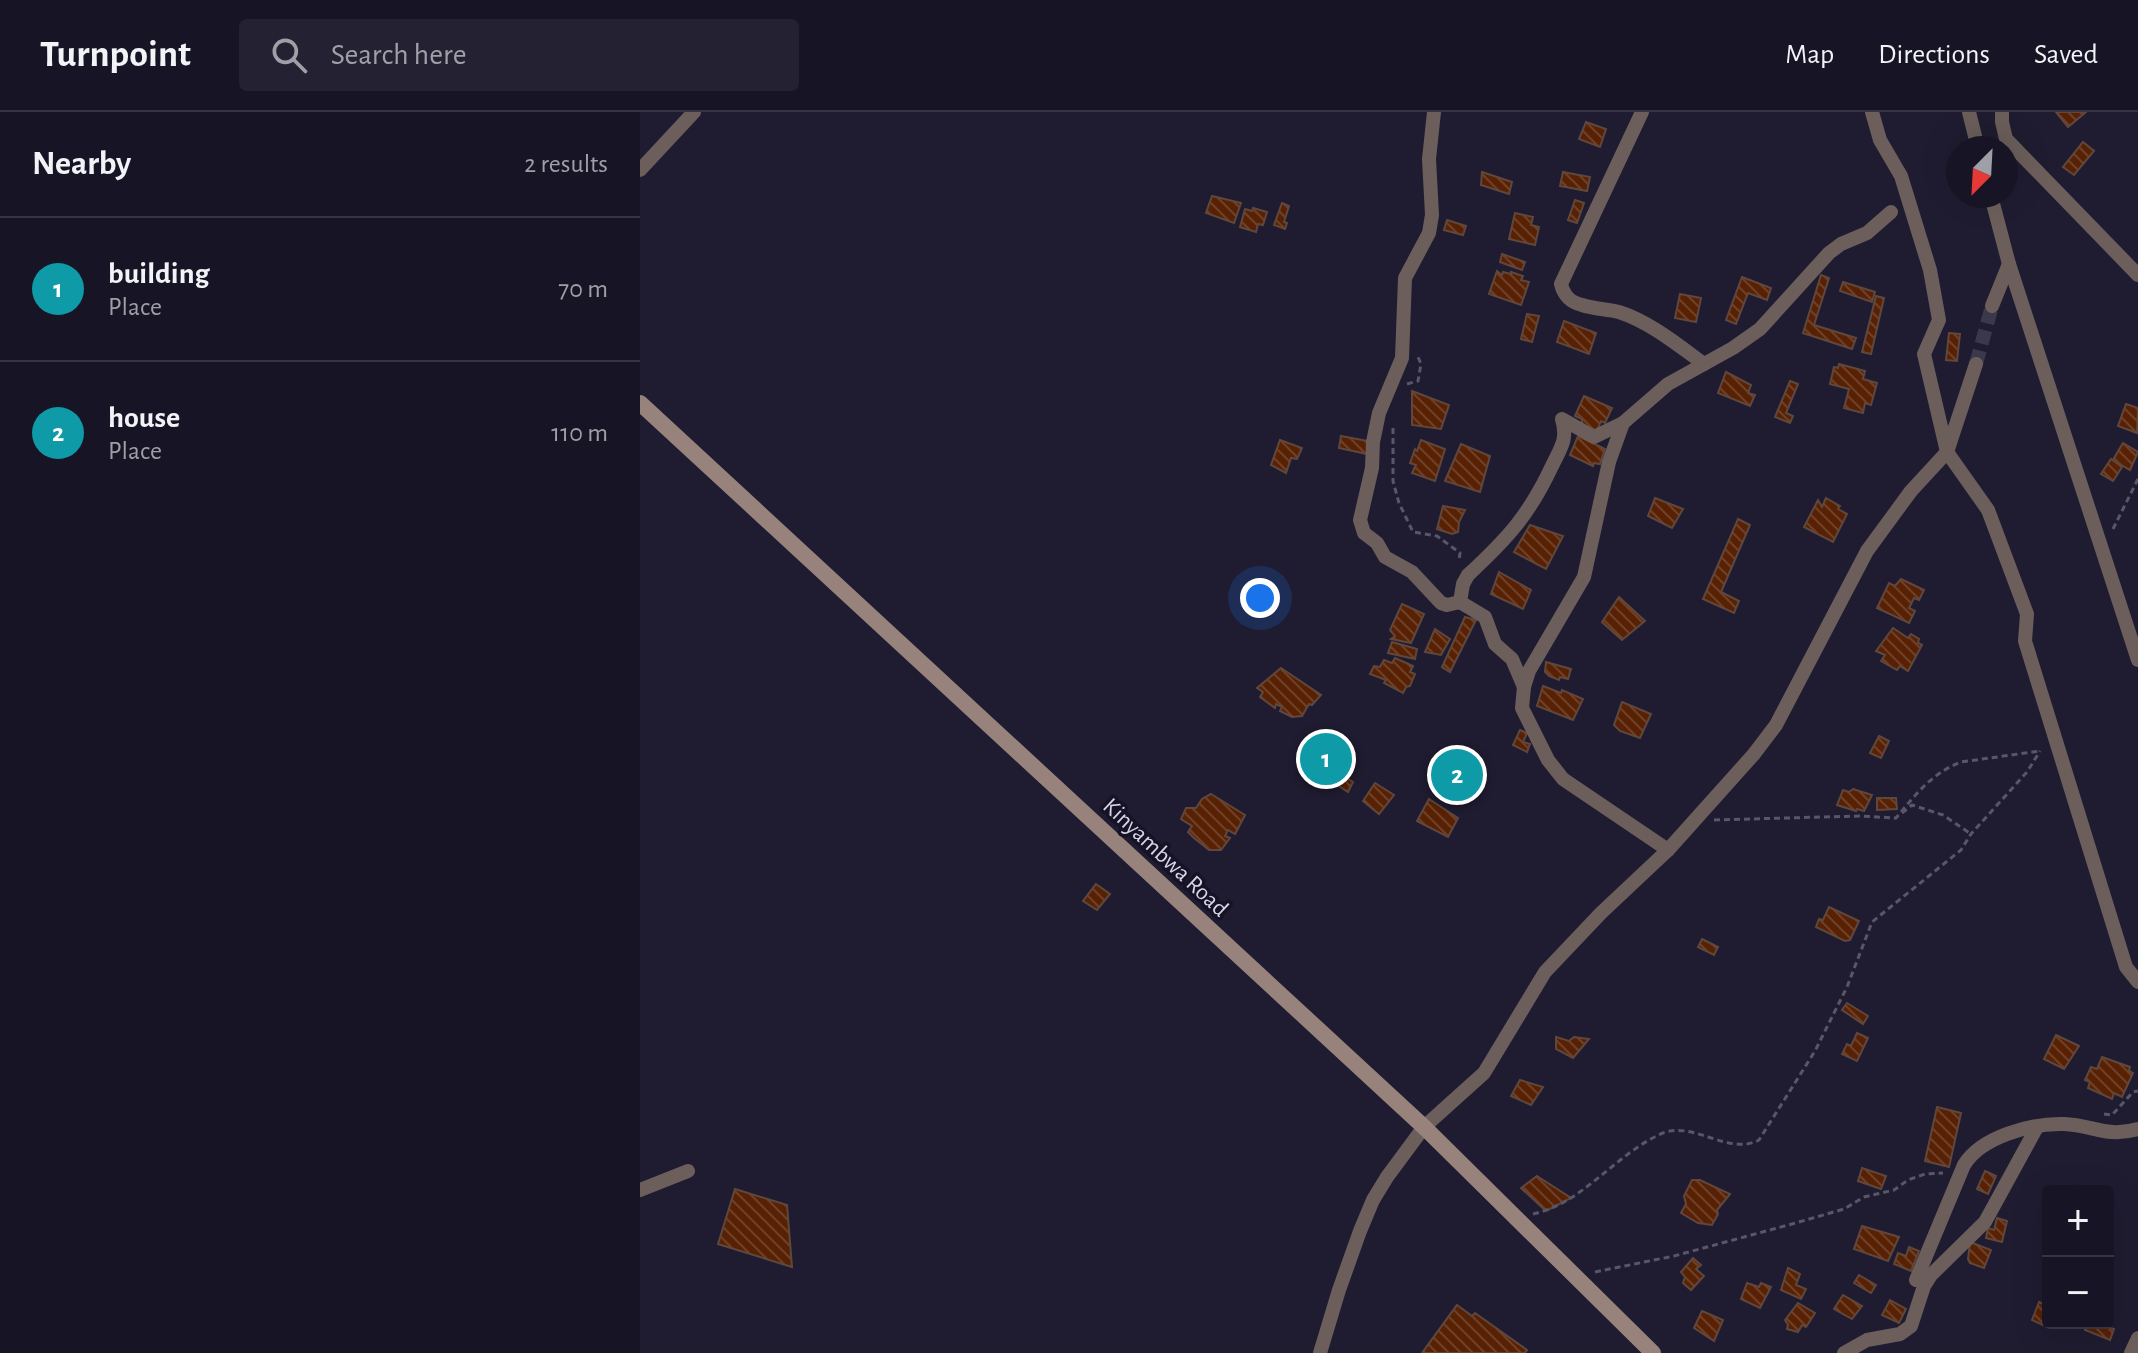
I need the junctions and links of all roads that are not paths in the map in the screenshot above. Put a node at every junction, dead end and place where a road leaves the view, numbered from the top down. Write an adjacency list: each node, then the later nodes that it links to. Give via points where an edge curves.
1 (694, 112): 8 (street)
2 (1434, 112): 19 (street, via 1429,233 1405,278 1402,358 1379,413 1360,520 1385,557 1412,572 1441,603)
3 (1642, 112): 14 (street, via 1561,284 1570,300 1648,325)
4 (1872, 112): 18 (street, via 1880,140 1901,176 1930,270 1939,320 1924,354)
5 (1969, 112): 7 (street)
6 (2002, 112): 12 (street, via 2006,139)
7 (1975, 136)
8 (640, 170)
9 (1994, 208): 11 (street)
10 (1891, 212): 14 (street, via 1867,233 1829,253 1760,329)
11 (2009, 264): 13 (street); 20 (street)
12 (2138, 275)
13 (1992, 306)
14 (1704, 364): 17 (street, via 1668,384)
15 (1976, 364): 18 (street)
16 (640, 403): 24 (street, Kinyambwa Road)
17 (1623, 423): 19 (street, via 1594,437 1562,419 1567,435 1536,500 1516,529 1468,575); 21 (street, via 1584,577)
18 (1947, 452): 22 (street, via 1867,551 1776,725); 23 (street, via 1988,510 2027,614 2025,641 2126,967)
19 (1460, 602): 21 (street, via 1485,617 1495,644 1512,659)
20 (2138, 660)
21 (1524, 687): 22 (street, via 1522,708 1563,779)
22 (1668, 850): 24 (street, via 1545,972 1484,1073)
23 (2138, 982)
24 (1424, 1127): 31 (street, via 1373,1200); 32 (street, Kinyambwa Road)
25 (2037, 1127): 26 (street, via 2061,1124 2112,1133); 29 (street, via 1971,1153); 33 (street, via 1985,1222 1924,1286 1911,1326)
26 (2138, 1129)
27 (688, 1171): 28 (street)
28 (640, 1190)
29 (1916, 1280)
30 (2138, 1338): 34 (street)
31 (1320, 1353)
32 (1653, 1353)
33 (1844, 1353)
34 (2131, 1353)

